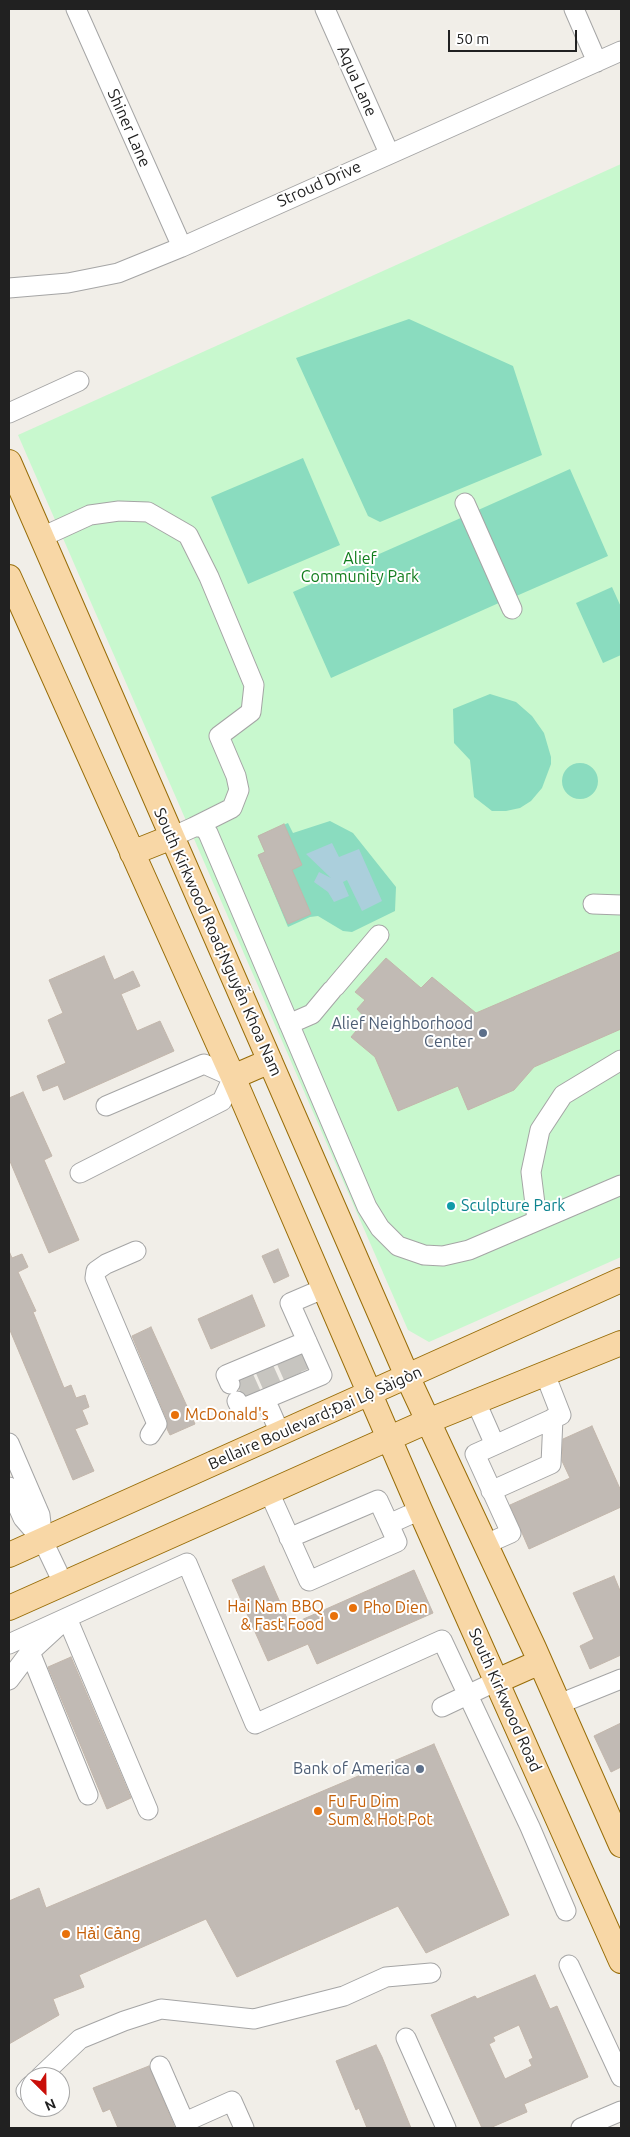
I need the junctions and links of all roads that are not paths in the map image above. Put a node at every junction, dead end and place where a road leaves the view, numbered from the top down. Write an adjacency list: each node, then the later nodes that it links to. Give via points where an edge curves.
1 (76, 9): 7 (street, Shiner Lane)
2 (325, 9): 6 (street, Aqua Lane)
3 (574, 9): 5 (street)
4 (621, 51): 5 (street, Stroud Drive)
5 (597, 62): 6 (street, Stroud Drive)
6 (389, 153): 7 (street, Stroud Drive)
7 (182, 247): 8 (street, Stroud Drive, via 118,273 68,284)
8 (9, 288)
9 (79, 380): 10 (street)
10 (9, 412)
11 (9, 462): 13 (main road, South Kirkwood Road;Nguyễn Khoa Nam)
12 (465, 503): 15 (street)
13 (42, 537): 16 (street, via 90,515 119,510 148,512 188,535 254,685 251,712 219,736 239,790 232,808); 17 (main road, South Kirkwood Road;Nguyễn Khoa Nam)
14 (9, 576): 18 (main road)
15 (512, 609)
16 (194, 827): 17 (street); 22 (street, via 203,827 208,833)
17 (172, 837): 18 (main road); 24 (main road, South Kirkwood Road;Nguyễn Khoa Nam)
18 (132, 854): 25 (main road)
19 (593, 904): 20 (street)
20 (621, 905)
21 (379, 935): 22 (street, via 312,1014)
22 (289, 1024): 29 (street, via 367,1207 380,1228 398,1246 424,1255 443,1256 469,1250)
23 (621, 1060): 29 (street, via 563,1095 540,1130 531,1172)
24 (270, 1061): 25 (main road); 36 (main road, South Kirkwood Road;Nguyễn Khoa Nam)
25 (233, 1077): 26 (street, via 204,1064); 27 (street, via 222,1101); 32 (main road)
26 (106, 1106)
27 (80, 1173)
28 (621, 1185): 29 (street)
29 (537, 1220)
30 (136, 1251): 43 (street, via 106,1264 96,1272 95,1278 156,1424)
31 (621, 1280): 36 (main road, Bellaire Boulevard;Đại Lộ Sàigòn)
32 (325, 1288): 34 (street, via 290,1303); 38 (main road)
33 (621, 1343): 35 (main road)
34 (293, 1350): 37 (street); 42 (street, via 322,1375 301,1379 260,1396)
35 (545, 1374): 39 (main road); 40 (street, via 561,1414)
36 (408, 1376): 38 (main road, Bellaire Boulevard;Đại Lộ Sàigòn); 41 (main road, South Kirkwood Road;Nguyễn Khoa Nam)
37 (238, 1377)
38 (370, 1392): 42 (main road, Bellaire Boulevard;Đại Lộ Sàigòn); 44 (main road)
39 (476, 1402): 41 (main road); 46 (street)
40 (554, 1418): 46 (street); 50 (street, via 551,1464)
41 (428, 1421): 44 (main road); 48 (main road)
42 (280, 1433): 55 (main road, Bellaire Boulevard;Đại Lộ Sàigòn)
43 (150, 1435)
44 (390, 1438): 51 (main road); 52 (main road, South Kirkwood Road)
45 (9, 1444): 55 (street, via 40,1515)
46 (495, 1444): 47 (street, via 475,1454)
47 (481, 1469): 48 (street); 50 (street)
48 (456, 1480): 56 (main road)
49 (9, 1487): 55 (street, via 23,1518)
50 (491, 1490): 56 (street, via 511,1533)
51 (269, 1492): 54 (street); 58 (main road)
52 (420, 1510): 53 (street); 66 (main road, South Kirkwood Road)
53 (389, 1524): 54 (street, via 378,1500); 54 (street, via 397,1542 309,1581)
54 (289, 1538)
55 (43, 1540): 57 (main road, Bellaire Boulevard;Đại Lộ Sàigòn); 58 (street)
56 (486, 1544): 63 (main road)
57 (9, 1555)
58 (64, 1585): 59 (main road)
59 (9, 1608)
60 (67, 1618): 61 (street); 62 (street); 67 (street, via 187,1563 255,1724 442,1640); 71 (street)
61 (9, 1644)
62 (30, 1652): 65 (street); 70 (street)
63 (540, 1662): 66 (main road); 68 (main road)
64 (621, 1679): 68 (street)
65 (9, 1680)
66 (497, 1681): 67 (street); 74 (main road, South Kirkwood Road)
67 (468, 1694): 69 (street); 73 (street)
68 (559, 1704): 72 (main road)
69 (442, 1707)
70 (88, 1795)
71 (148, 1810)
72 (621, 1845)
73 (566, 1911)
74 (621, 1961)
75 (569, 1965): 80 (street)
76 (431, 1973): 79 (street, via 386,1977 344,1996 254,2019 161,2009 80,2039)
77 (406, 2038): 84 (street)
78 (160, 2066): 82 (street)
79 (51, 2067)
80 (621, 2077)
81 (621, 2111): 85 (street)
82 (186, 2125): 83 (street, via 232,2102)
83 (244, 2128)
84 (446, 2128)
85 (581, 2128)

